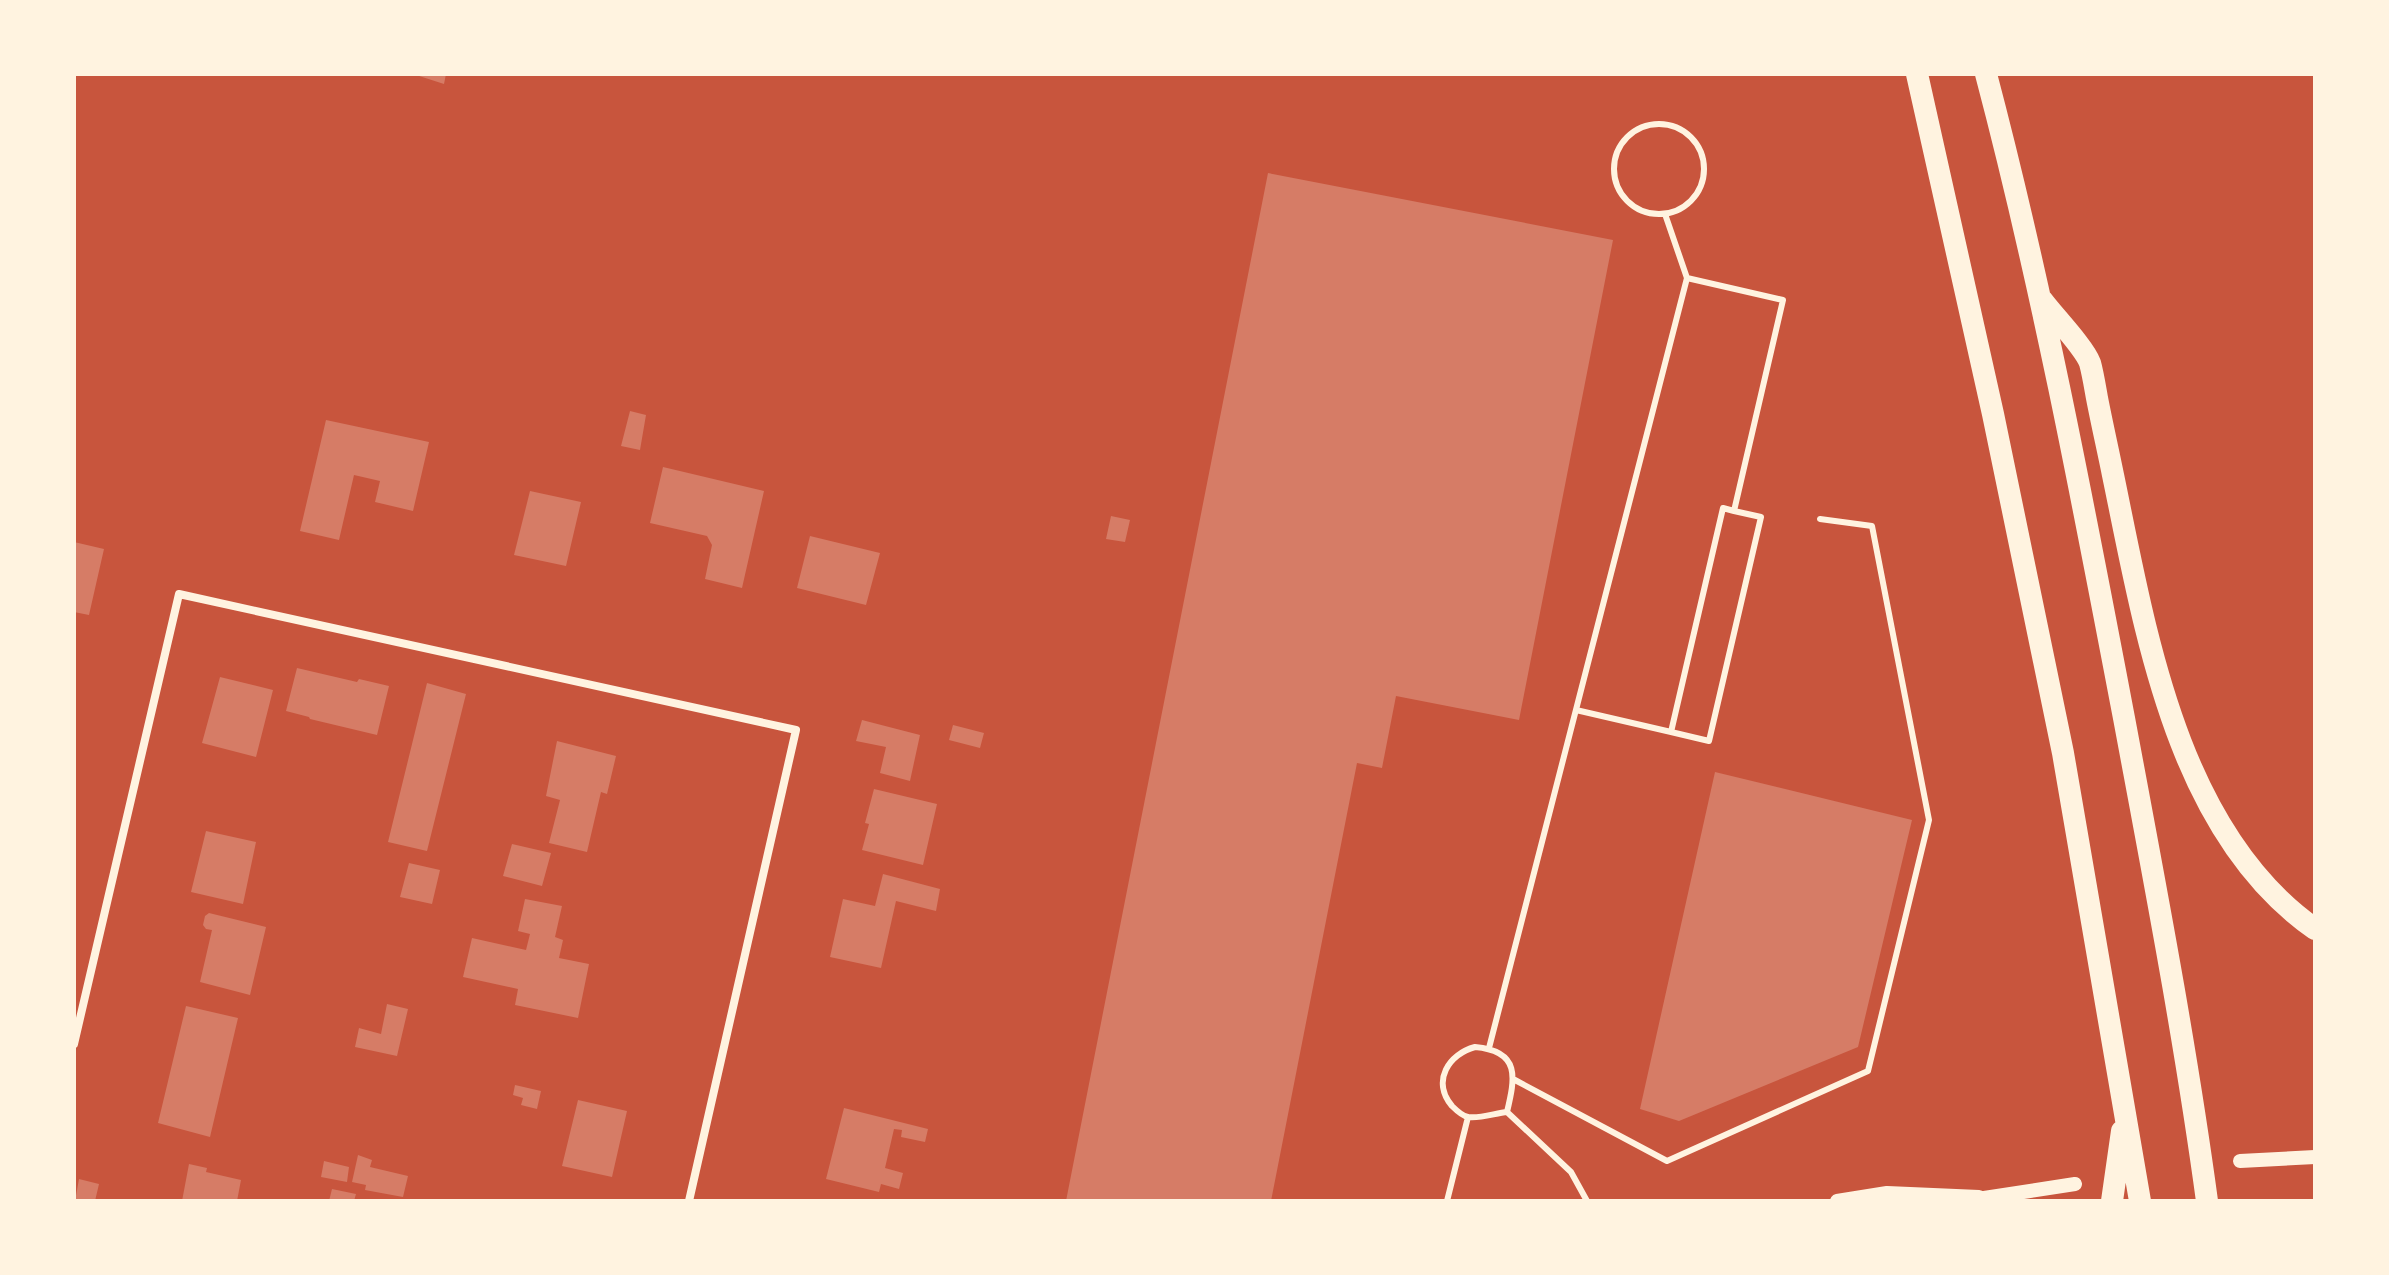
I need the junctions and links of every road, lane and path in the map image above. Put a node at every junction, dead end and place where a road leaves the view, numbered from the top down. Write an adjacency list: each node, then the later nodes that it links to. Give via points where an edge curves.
1 (1917, 74): 14 (highway, via 2063,753)
2 (1986, 74): 5 (highway)
3 (1665, 214): 3 (lane, via 1680,209 1701,187 1702,155 1683,131 1653,125 1625,139 1617,152 1615,183 1634,207); 4 (lane)
4 (1687, 278): 6 (lane, via 1783,300); 8 (lane)
5 (2039, 297): 10 (highway, via 2089,360 2134,577 2164,694 2189,760 2218,821 2257,877); 27 (highway, via 2178,1008)
6 (1734, 511): 9 (lane, via 1723,508); 9 (lane, via 1761,517 1709,741)
7 (1820, 519): 13 (lane, via 1872,526 1929,820 1868,1071 1667,1161)
8 (1576, 710): 9 (lane); 12 (lane)
9 (1671, 732)
10 (2315, 929)
11 (74, 1044): 21 (street, via 179,594 796,730)
12 (1489, 1048): 13 (lane, via 1510,1066); 16 (lane, via 1462,1051 1444,1072 1447,1099)
13 (1515, 1080): 15 (lane)
14 (2125, 1106): 25 (highway); 26 (highway)
15 (1507, 1112): 16 (lane); 23 (lane, via 1571,1172)
16 (1468, 1117): 22 (lane)
17 (2315, 1157): 18 (street)
18 (2240, 1161)
19 (2075, 1184): 20 (street)
20 (1973, 1199): 24 (street, via 1887,1193)
21 (689, 1201)
22 (1447, 1201)
23 (1587, 1201)
24 (1837, 1201)
25 (2112, 1201)
26 (2140, 1201)
27 (2207, 1201)

